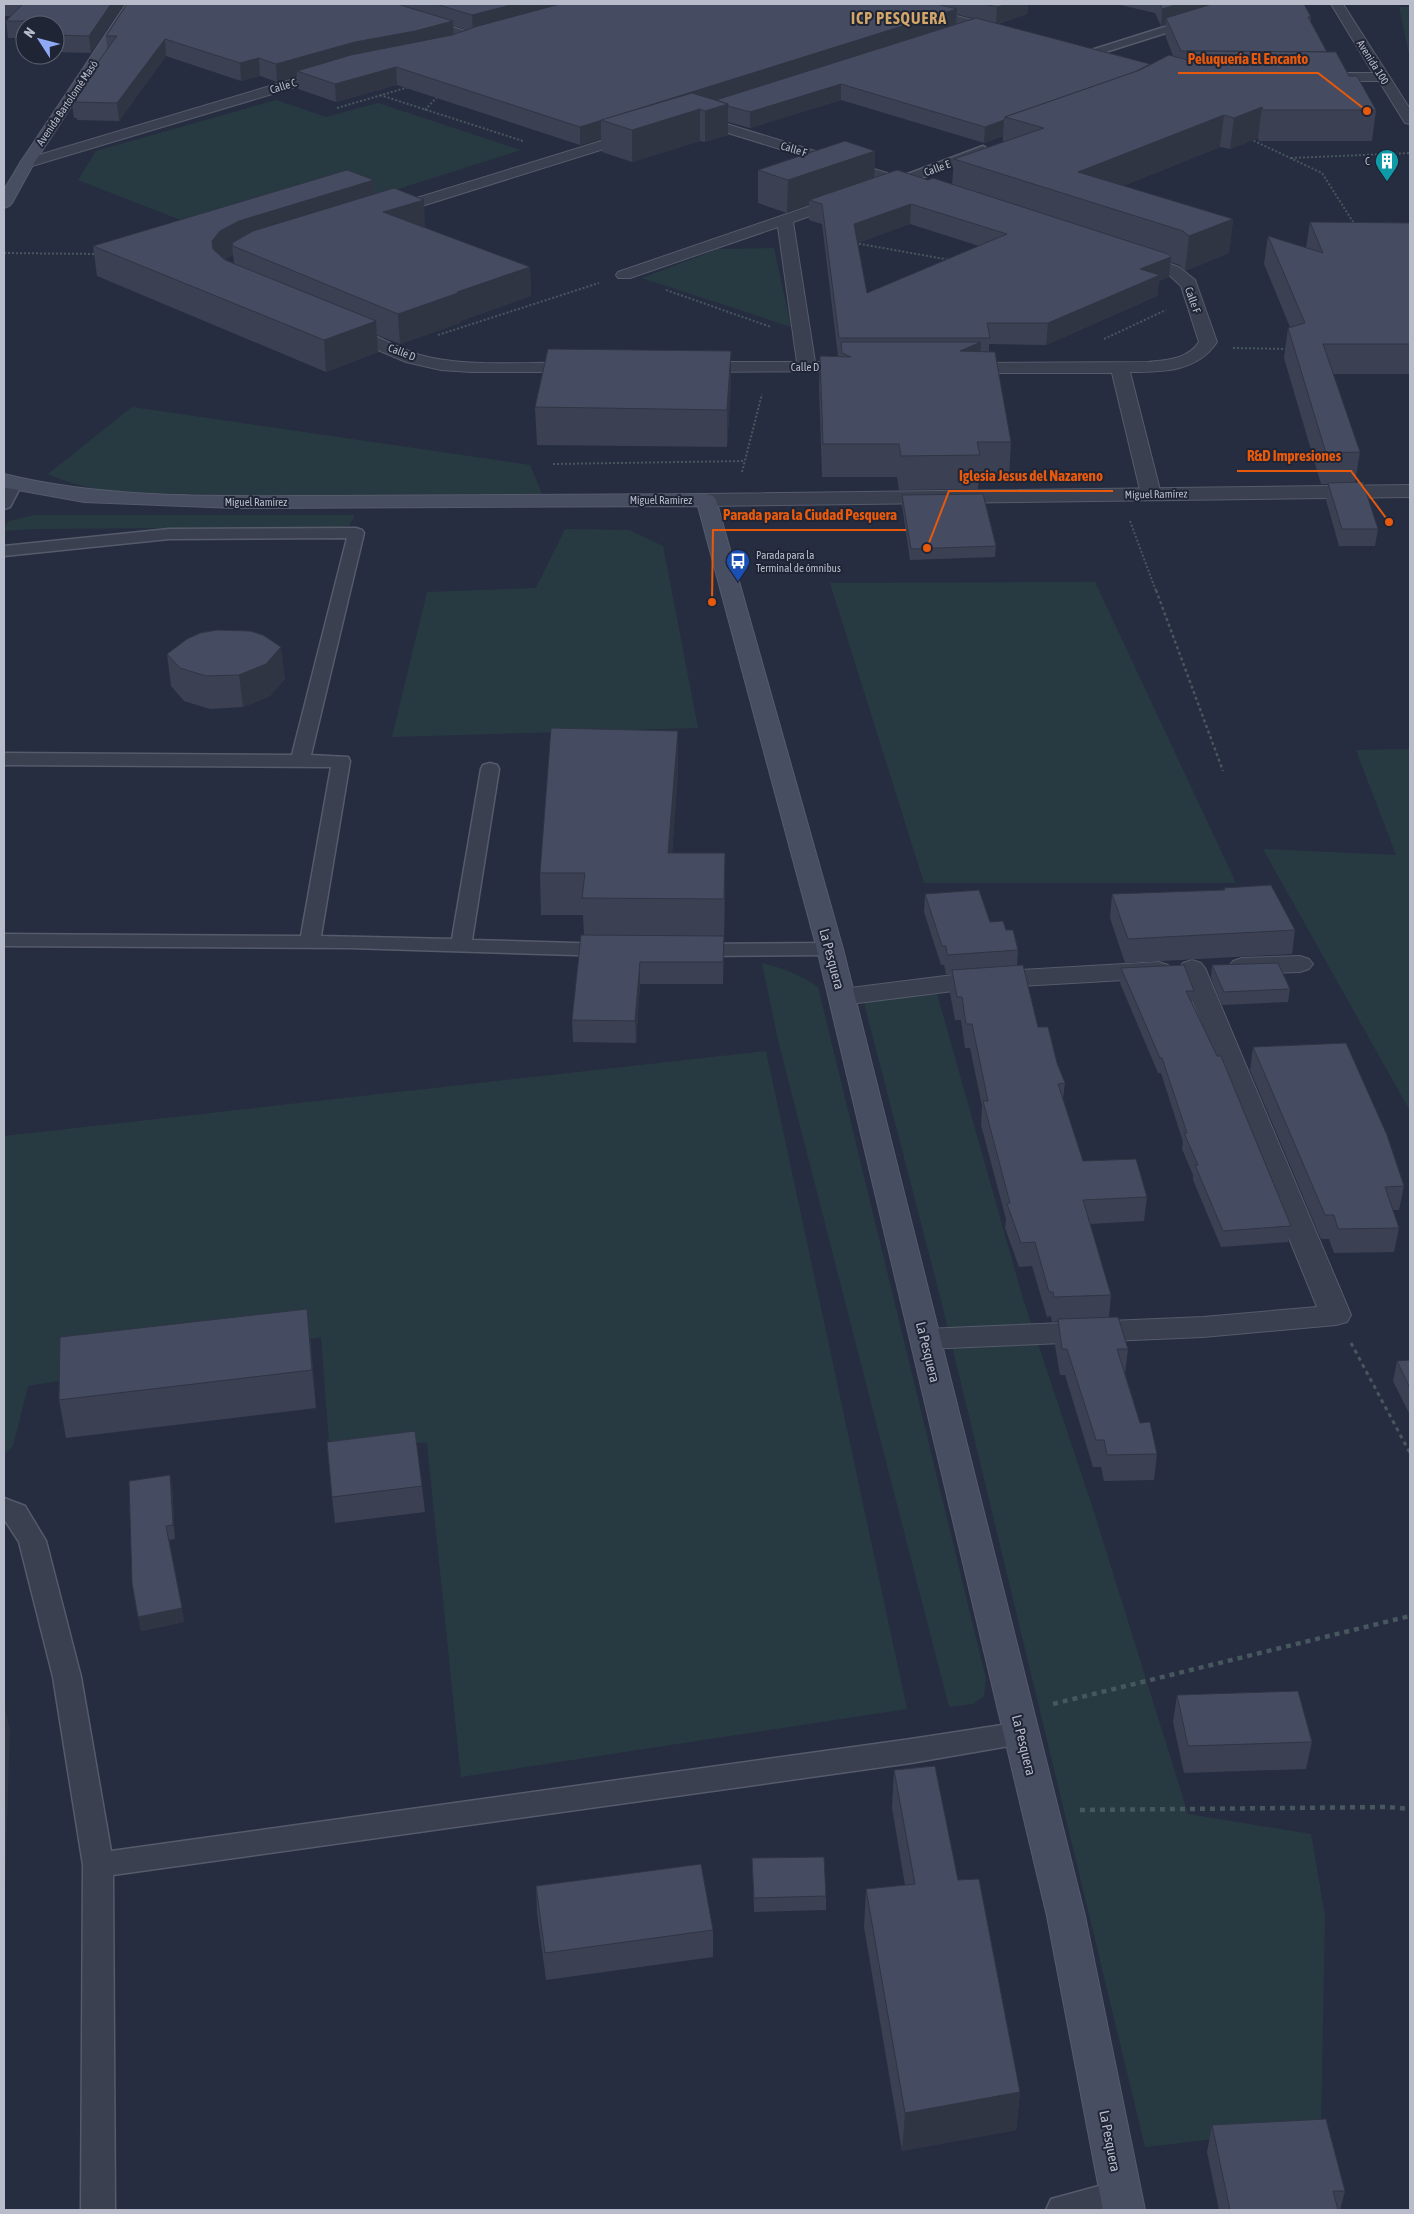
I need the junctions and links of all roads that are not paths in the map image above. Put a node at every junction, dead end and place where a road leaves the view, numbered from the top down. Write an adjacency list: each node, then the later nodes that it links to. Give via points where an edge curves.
1 (132, 4): 19 (main road, Avenida Bartolomé Masó)
2 (366, 4): 9 (street, via 478,36)
3 (896, 4): 6 (street)
4 (1247, 4): 10 (lane)
5 (1337, 4): 14 (street, Avenida 100)
6 (977, 25): 7 (street); 8 (street)
7 (949, 34)
8 (1014, 35)
9 (456, 44)
10 (1084, 53): 11 (street)
11 (1116, 62)
12 (350, 67): 19 (street, Calle C)
13 (1307, 77): 14 (street)
14 (1383, 78): 16 (street, Avenida 100)
15 (720, 108): 20 (street, Calle F, via 688,119)
16 (1410, 120)
17 (654, 129): 25 (street)
18 (999, 144): 20 (lane, Calle E)
19 (27, 163): 24 (main road, Avenida Bartolomé Masó)
20 (901, 181): 21 (street, Calle E); 22 (street, Calle F)
21 (874, 190)
22 (929, 190)
23 (856, 196): 26 (street)
24 (4, 203)
25 (368, 218)
26 (784, 219): 27 (street); 28 (street)
27 (712, 244): 28 (street); 30 (street)
28 (788, 244): 34 (street)
29 (1117, 252): 37 (street, Calle F, via 1173,270 1189,284 1208,342 1197,356 1170,365)
30 (624, 275)
31 (323, 320): 32 (street, Calle D, via 412,358 441,365)
32 (600, 367)
33 (680, 367): 34 (street, Calle D)
34 (807, 367): 35 (street, Calle D)
35 (876, 367)
36 (944, 368): 37 (street)
37 (1120, 368): 40 (street)
38 (9, 482): 41 (main road, Miguel Ramírez, via 84,496 235,502); 42 (lane)
39 (1410, 491): 40 (street, Miguel Ramírez)
40 (1151, 494): 41 (street, Miguel Ramírez)
41 (720, 500): 50 (main road, La Pesquera)
42 (4, 504)
43 (4, 551): 45 (lane, via 169,534 356,533)
44 (4, 758): 45 (lane)
45 (300, 760): 48 (lane, via 341,761)
46 (490, 769): 49 (lane)
47 (4, 940): 48 (lane)
48 (310, 941): 49 (lane)
49 (461, 945): 51 (lane)
50 (830, 949): 52 (lane); 55 (main road, La Pesquera)
51 (629, 950)
52 (669, 950)
53 (1300, 964): 54 (street)
54 (1192, 968): 55 (street, via 969,981); 56 (street, via 1336,1315 1204,1327)
55 (842, 997): 56 (main road, La Pesquera)
56 (925, 1339): 58 (main road, La Pesquera)
57 (4, 1508): 59 (lane, via 15,1513 32,1541 67,1677)
58 (1019, 1723): 59 (lane, via 911,1751); 60 (main road, La Pesquera, via 1066,1916)
59 (98, 1865): 61 (lane)
60 (1122, 2203): 62 (lane)
61 (98, 2210)
62 (1062, 2210)

